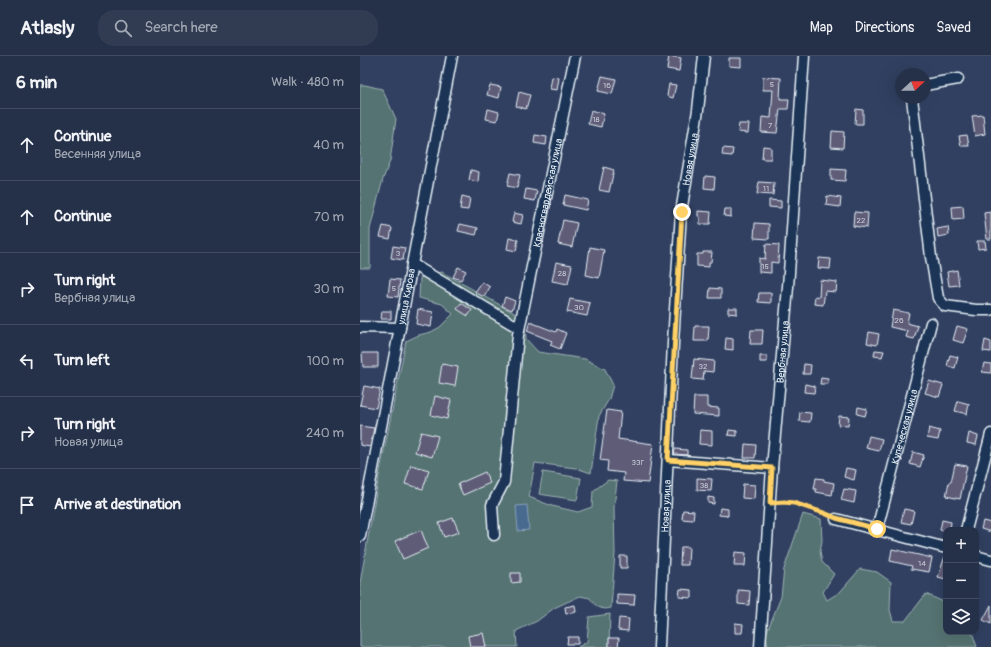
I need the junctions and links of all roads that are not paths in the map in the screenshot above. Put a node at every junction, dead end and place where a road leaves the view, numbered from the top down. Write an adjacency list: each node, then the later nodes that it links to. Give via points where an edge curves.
1 (452, 56): 8 (street, улица Кирова)
2 (575, 56): 13 (street, Красногвардейская улица)
3 (704, 56): 15 (street, Новая улица, via 682,212)
4 (804, 56): 16 (street, Вербная улица)
5 (958, 79): 6 (street)
6 (931, 84)
7 (913, 104): 9 (street, via 938,298 945,306)
8 (412, 264): 12 (street, улица Кирова); 13 (street)
9 (991, 310)
10 (931, 323): 19 (street, Купеческая улица)
11 (360, 328): 12 (street)
12 (400, 328): 21 (street, улица Кирова)
13 (519, 328): 20 (street, Красногвардейская улица, via 504,482 492,505)
14 (991, 434): 18 (street)
15 (668, 460): 16 (street); 25 (street, Новая улица)
16 (772, 468): 26 (street, Вербная улица)
17 (836, 518): 19 (street)
18 (967, 527)
19 (877, 529): 22 (street)
20 (494, 535)
21 (360, 536)
22 (943, 547)
23 (979, 557): 24 (street)
24 (991, 560)
25 (659, 647)
26 (760, 647)

